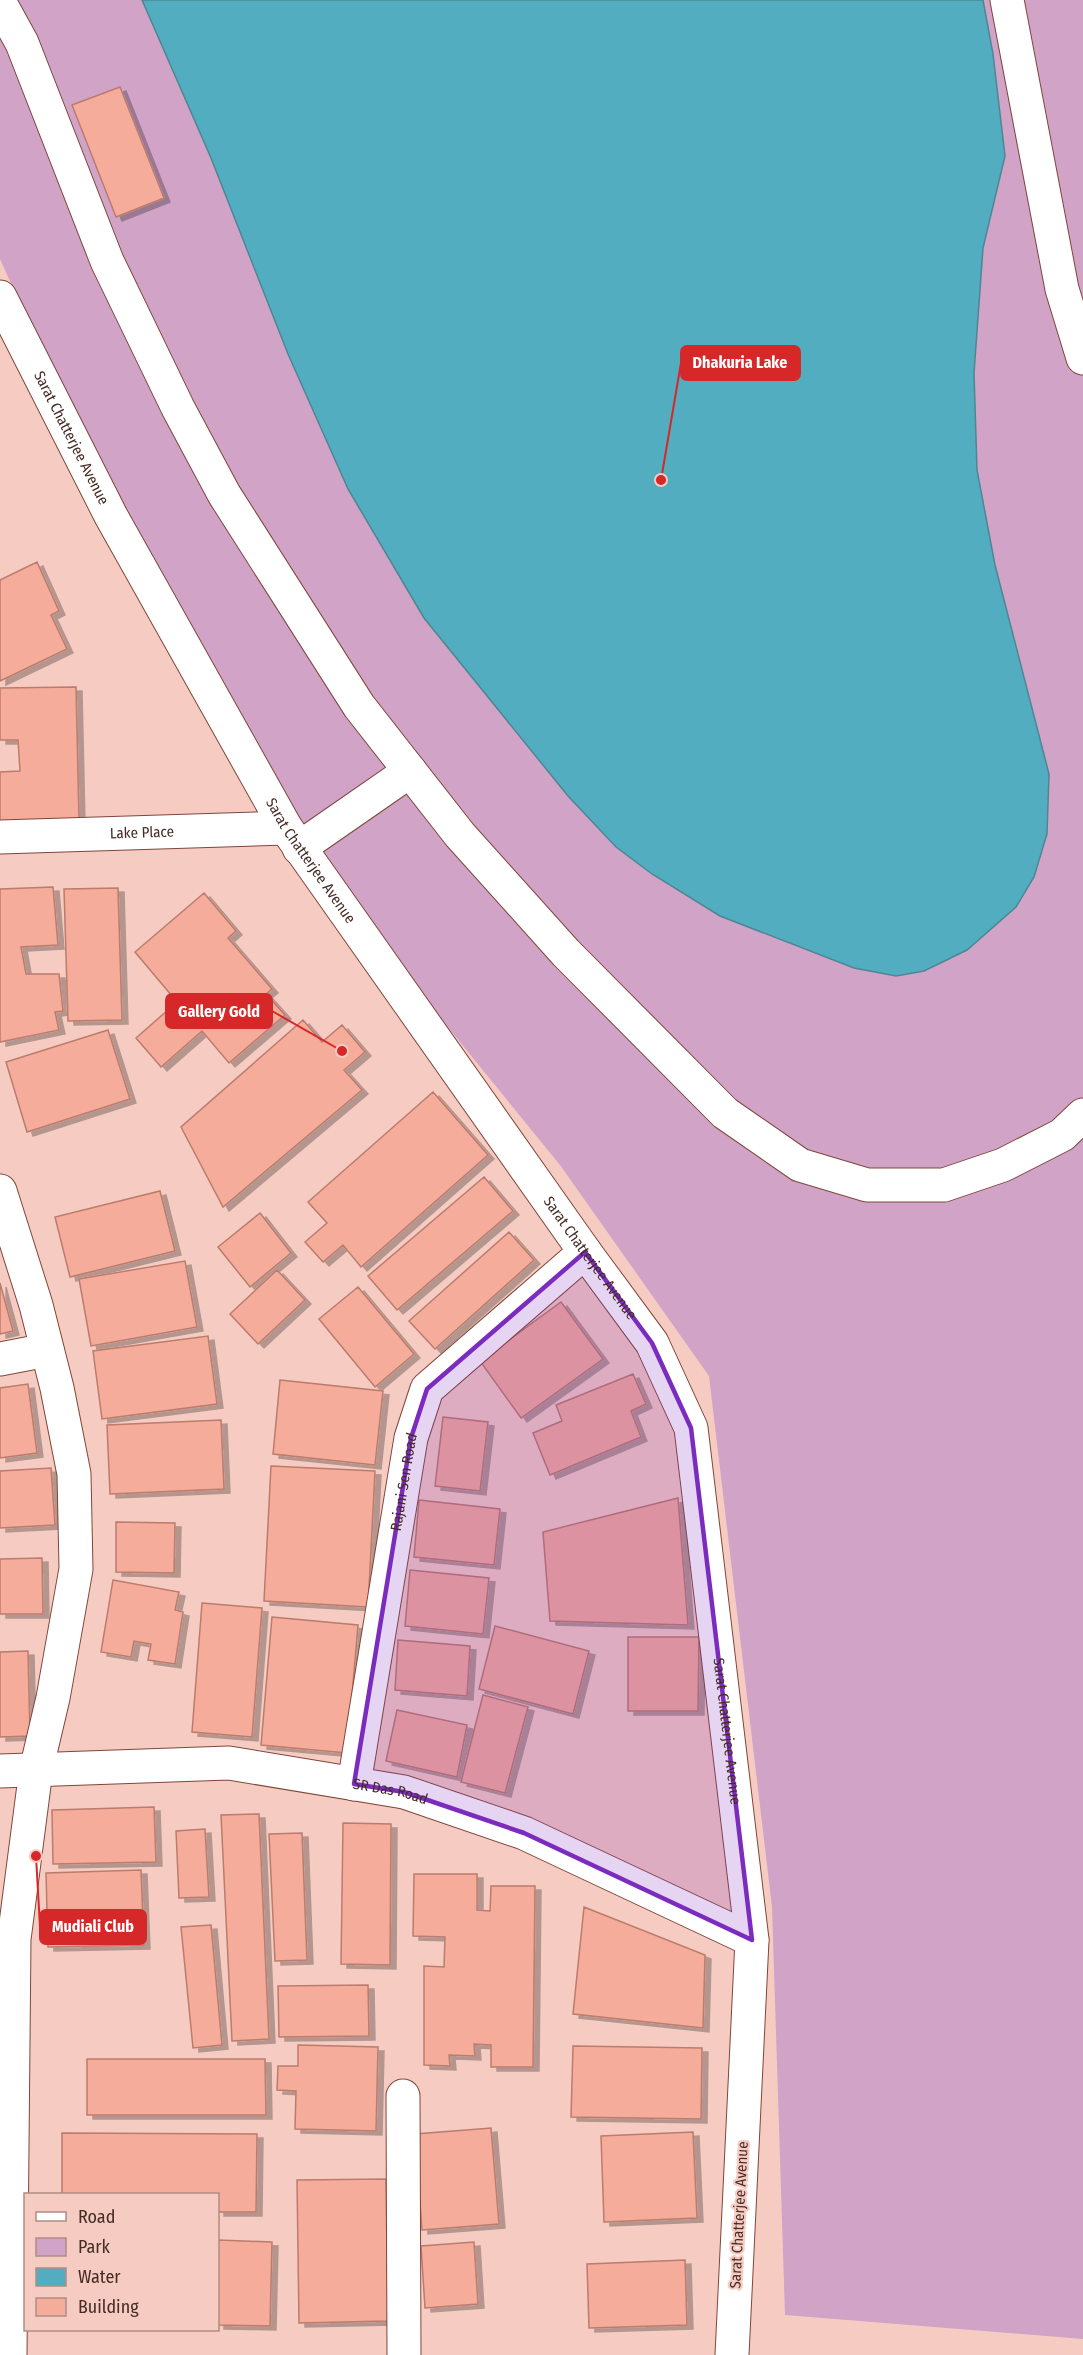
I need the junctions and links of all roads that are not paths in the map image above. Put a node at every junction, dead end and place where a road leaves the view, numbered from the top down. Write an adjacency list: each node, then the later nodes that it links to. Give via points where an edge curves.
1 (1007, 0): 4 (street, via 1062,289)
2 (0, 3): 5 (street, via 22,43 107,261 167,387 219,484 359,705)
3 (0, 297): 7 (street, Sarat Chatterjee Avenue, via 111,516)
4 (1083, 358)
5 (410, 771): 7 (street); 8 (street, via 460,835 566,953 725,1113 800,1165 867,1185 944,1185 1003,1165 1062,1135)
6 (0, 837): 7 (street, Lake Place)
7 (292, 838): 10 (street, Sarat Chatterjee Avenue)
8 (1083, 1115)
9 (0, 1191): 11 (street)
10 (585, 1252): 15 (street, Rajani Sen Road, via 427,1389 411,1438); 16 (street, Sarat Chatterjee Avenue, via 652,1342 691,1428)
11 (47, 1350): 12 (street); 13 (street, via 74,1474 76,1569)
12 (0, 1359)
13 (36, 1770): 14 (street, SR Das Road); 15 (street, SR Das Road, via 229,1764); 18 (street, via 14,1939)
14 (0, 1771)
15 (354, 1784): 16 (street, SR Das Road, via 404,1792 524,1833)
16 (752, 1940): 20 (street, Sarat Chatterjee Avenue)
17 (403, 2096): 19 (street)
18 (10, 2355)
19 (404, 2355)
20 (732, 2355)

